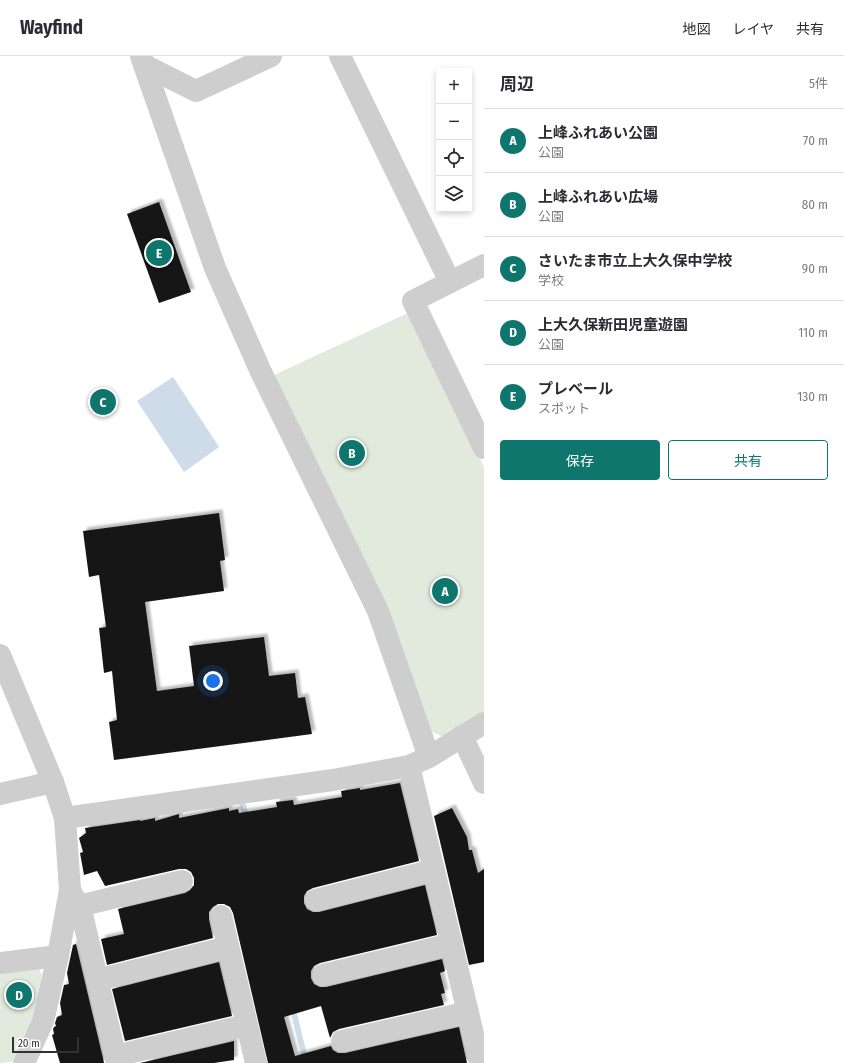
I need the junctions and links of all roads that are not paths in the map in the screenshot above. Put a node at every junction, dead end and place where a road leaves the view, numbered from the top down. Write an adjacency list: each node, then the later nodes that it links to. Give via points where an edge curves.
1 (271, 56): 3 (street, via 196,91)
2 (340, 56): 5 (street)
3 (143, 60): 10 (street, via 215,268 261,372 378,611)
4 (484, 265): 5 (street)
5 (450, 282): 6 (street, via 413,301)
6 (484, 448)
7 (0, 655): 12 (street)
8 (484, 723): 9 (street)
9 (462, 736): 10 (street); 13 (street)
10 (429, 757): 11 (street)
11 (409, 766): 15 (street, via 333,780); 16 (street)
12 (53, 782): 14 (street); 15 (street)
13 (484, 783)
14 (0, 794)
15 (65, 818): 18 (street)
16 (434, 870): 19 (street); 21 (street)
17 (182, 881): 18 (street)
18 (75, 898): 23 (street); 26 (street, via 81,910)
19 (316, 900)
20 (221, 916): 22 (street)
21 (452, 944): 25 (street); 27 (street)
22 (228, 947): 26 (street); 28 (street)
23 (58, 956): 24 (street); 31 (street, via 43,1020)
24 (0, 963)
25 (322, 974)
26 (98, 980): 30 (street)
27 (468, 1012): 29 (street); 33 (street)
28 (247, 1025): 30 (street); 32 (street)
29 (342, 1041)
30 (116, 1060)
31 (24, 1063)
32 (256, 1063)
33 (480, 1063)

